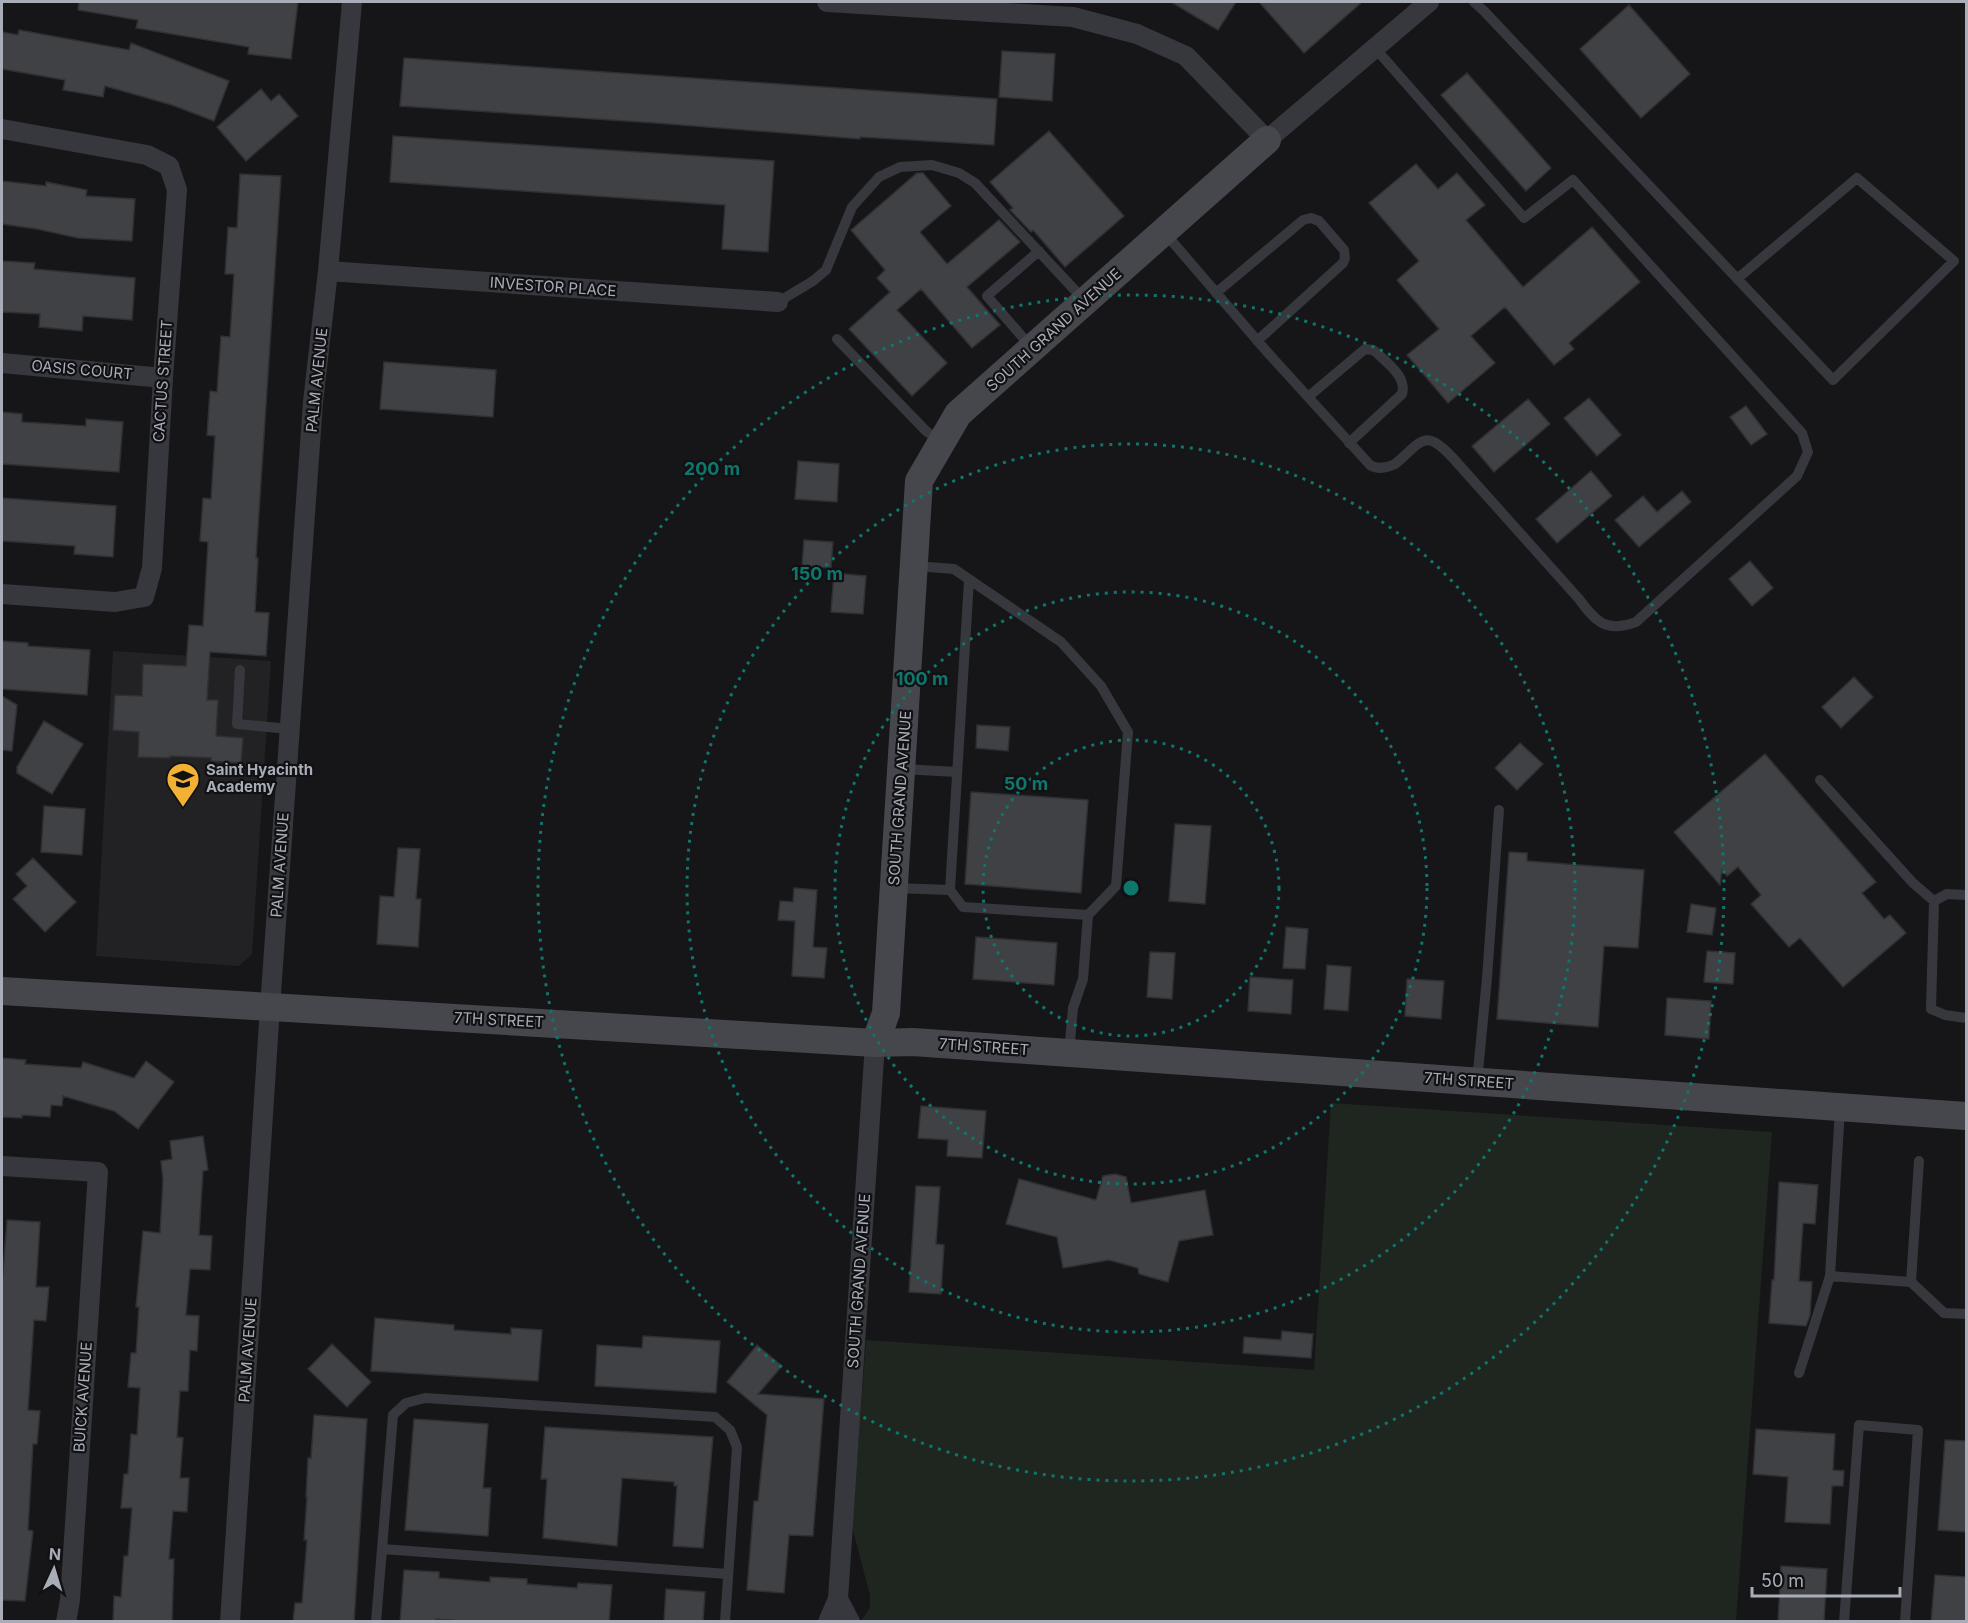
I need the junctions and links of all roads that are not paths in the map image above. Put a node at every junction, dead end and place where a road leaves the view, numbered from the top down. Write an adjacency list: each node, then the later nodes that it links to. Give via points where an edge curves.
1 (352, 2): 10 (street, PALM AVENUE)
2 (827, 2): 7 (street, via 1073,17 1137,34 1185,56)
3 (1429, 2): 5 (street, SOUTH GRAND AVENUE)
4 (1474, 2): 11 (lane)
5 (1375, 48): 7 (street, SOUTH GRAND AVENUE); 21 (lane, via 1524,218 1573,180 1802,433 1808,452 1797,476 1636,622 1621,628 1608,627 1592,618 1436,442 1424,441 1395,465 1380,468 1370,465)
6 (2, 129): 19 (street, CACTUS STREET, via 147,155 168,166 177,190)
7 (1267, 140): 8 (street, SOUTH GRAND AVENUE)
8 (1164, 232): 12 (lane); 14 (street, SOUTH GRAND AVENUE)
9 (1039, 251): 13 (lane, via 975,183 932,165 900,167 879,177 852,207 826,270); 14 (lane); 17 (lane, via 987,296)
10 (328, 271): 13 (street, INVESTOR PLACE); 27 (street, PALM AVENUE, via 314,402)
11 (1737, 279): 11 (lane, via 1833,380 1954,261 1857,178)
12 (1216, 292): 16 (lane); 16 (lane, via 1303,220 1319,221 1342,247 1343,262)
13 (778, 302)
14 (1086, 302): 17 (street, SOUTH GRAND AVENUE)
15 (837, 339): 22 (lane)
16 (1257, 341): 20 (lane)
17 (1032, 349): 22 (street, SOUTH GRAND AVENUE, via 958,414)
18 (2, 363): 19 (street, OASIS COURT)
19 (163, 378): 25 (street, CACTUS STREET, via 152,568 144,597 115,602)
20 (1308, 398): 21 (lane); 21 (lane, via 1365,349 1373,350 1385,361 1402,381 1402,394)
21 (1349, 442)
22 (941, 443): 23 (street, SOUTH GRAND AVENUE, via 920,481)
23 (915, 566): 24 (lane, via 954,569); 28 (street, SOUTH GRAND AVENUE)
24 (969, 580): 29 (lane); 36 (lane, via 1061,642 1101,686 1128,732 1116,886)
25 (2, 594)
26 (240, 670): 27 (lane, via 237,724)
27 (290, 729): 38 (street, PALM AVENUE)
28 (902, 769): 29 (lane); 32 (street, SOUTH GRAND AVENUE)
29 (957, 772): 33 (lane)
30 (1820, 780): 35 (lane)
31 (1499, 810): 42 (lane)
32 (894, 888): 33 (lane); 40 (street, SOUTH GRAND AVENUE, via 886,1013)
33 (950, 890): 36 (lane, via 963,907)
34 (1966, 896): 35 (lane, via 1947,894)
35 (1934, 901): 39 (lane, via 1931,1009)
36 (1088, 915): 41 (lane, via 1083,979 1073,1008)
37 (2, 991): 38 (street, 7TH STREET)
38 (270, 1007): 40 (street, 7TH STREET); 55 (street, PALM AVENUE)
39 (1966, 1018)
40 (875, 1042): 41 (street, 7TH STREET); 53 (street, SOUTH GRAND AVENUE)
41 (1069, 1053): 42 (street, 7TH STREET)
42 (1477, 1082): 43 (street, 7TH STREET)
43 (1840, 1107): 44 (street, 7TH STREET); 47 (lane)
44 (1966, 1116)
45 (1919, 1161): 48 (lane)
46 (2, 1166): 54 (street, BUICK AVENUE, via 98,1172)
47 (1830, 1276): 48 (lane); 50 (lane)
48 (1911, 1282): 49 (lane, via 1944,1313)
49 (1966, 1314)
50 (1799, 1373)
51 (382, 1549): 52 (lane); 52 (lane, via 393,1415 405,1403 425,1398 704,1417 715,1418 730,1430 737,1447); 56 (lane)
52 (728, 1574): 57 (lane)
53 (838, 1599): 58 (street); 59 (street)
54 (66, 1622)
55 (230, 1622)
56 (376, 1622)
57 (725, 1622)
58 (828, 1622)
59 (850, 1622)
60 (1844, 1622): 61 (lane, via 1859,1425 1918,1430)
61 (1905, 1622)

